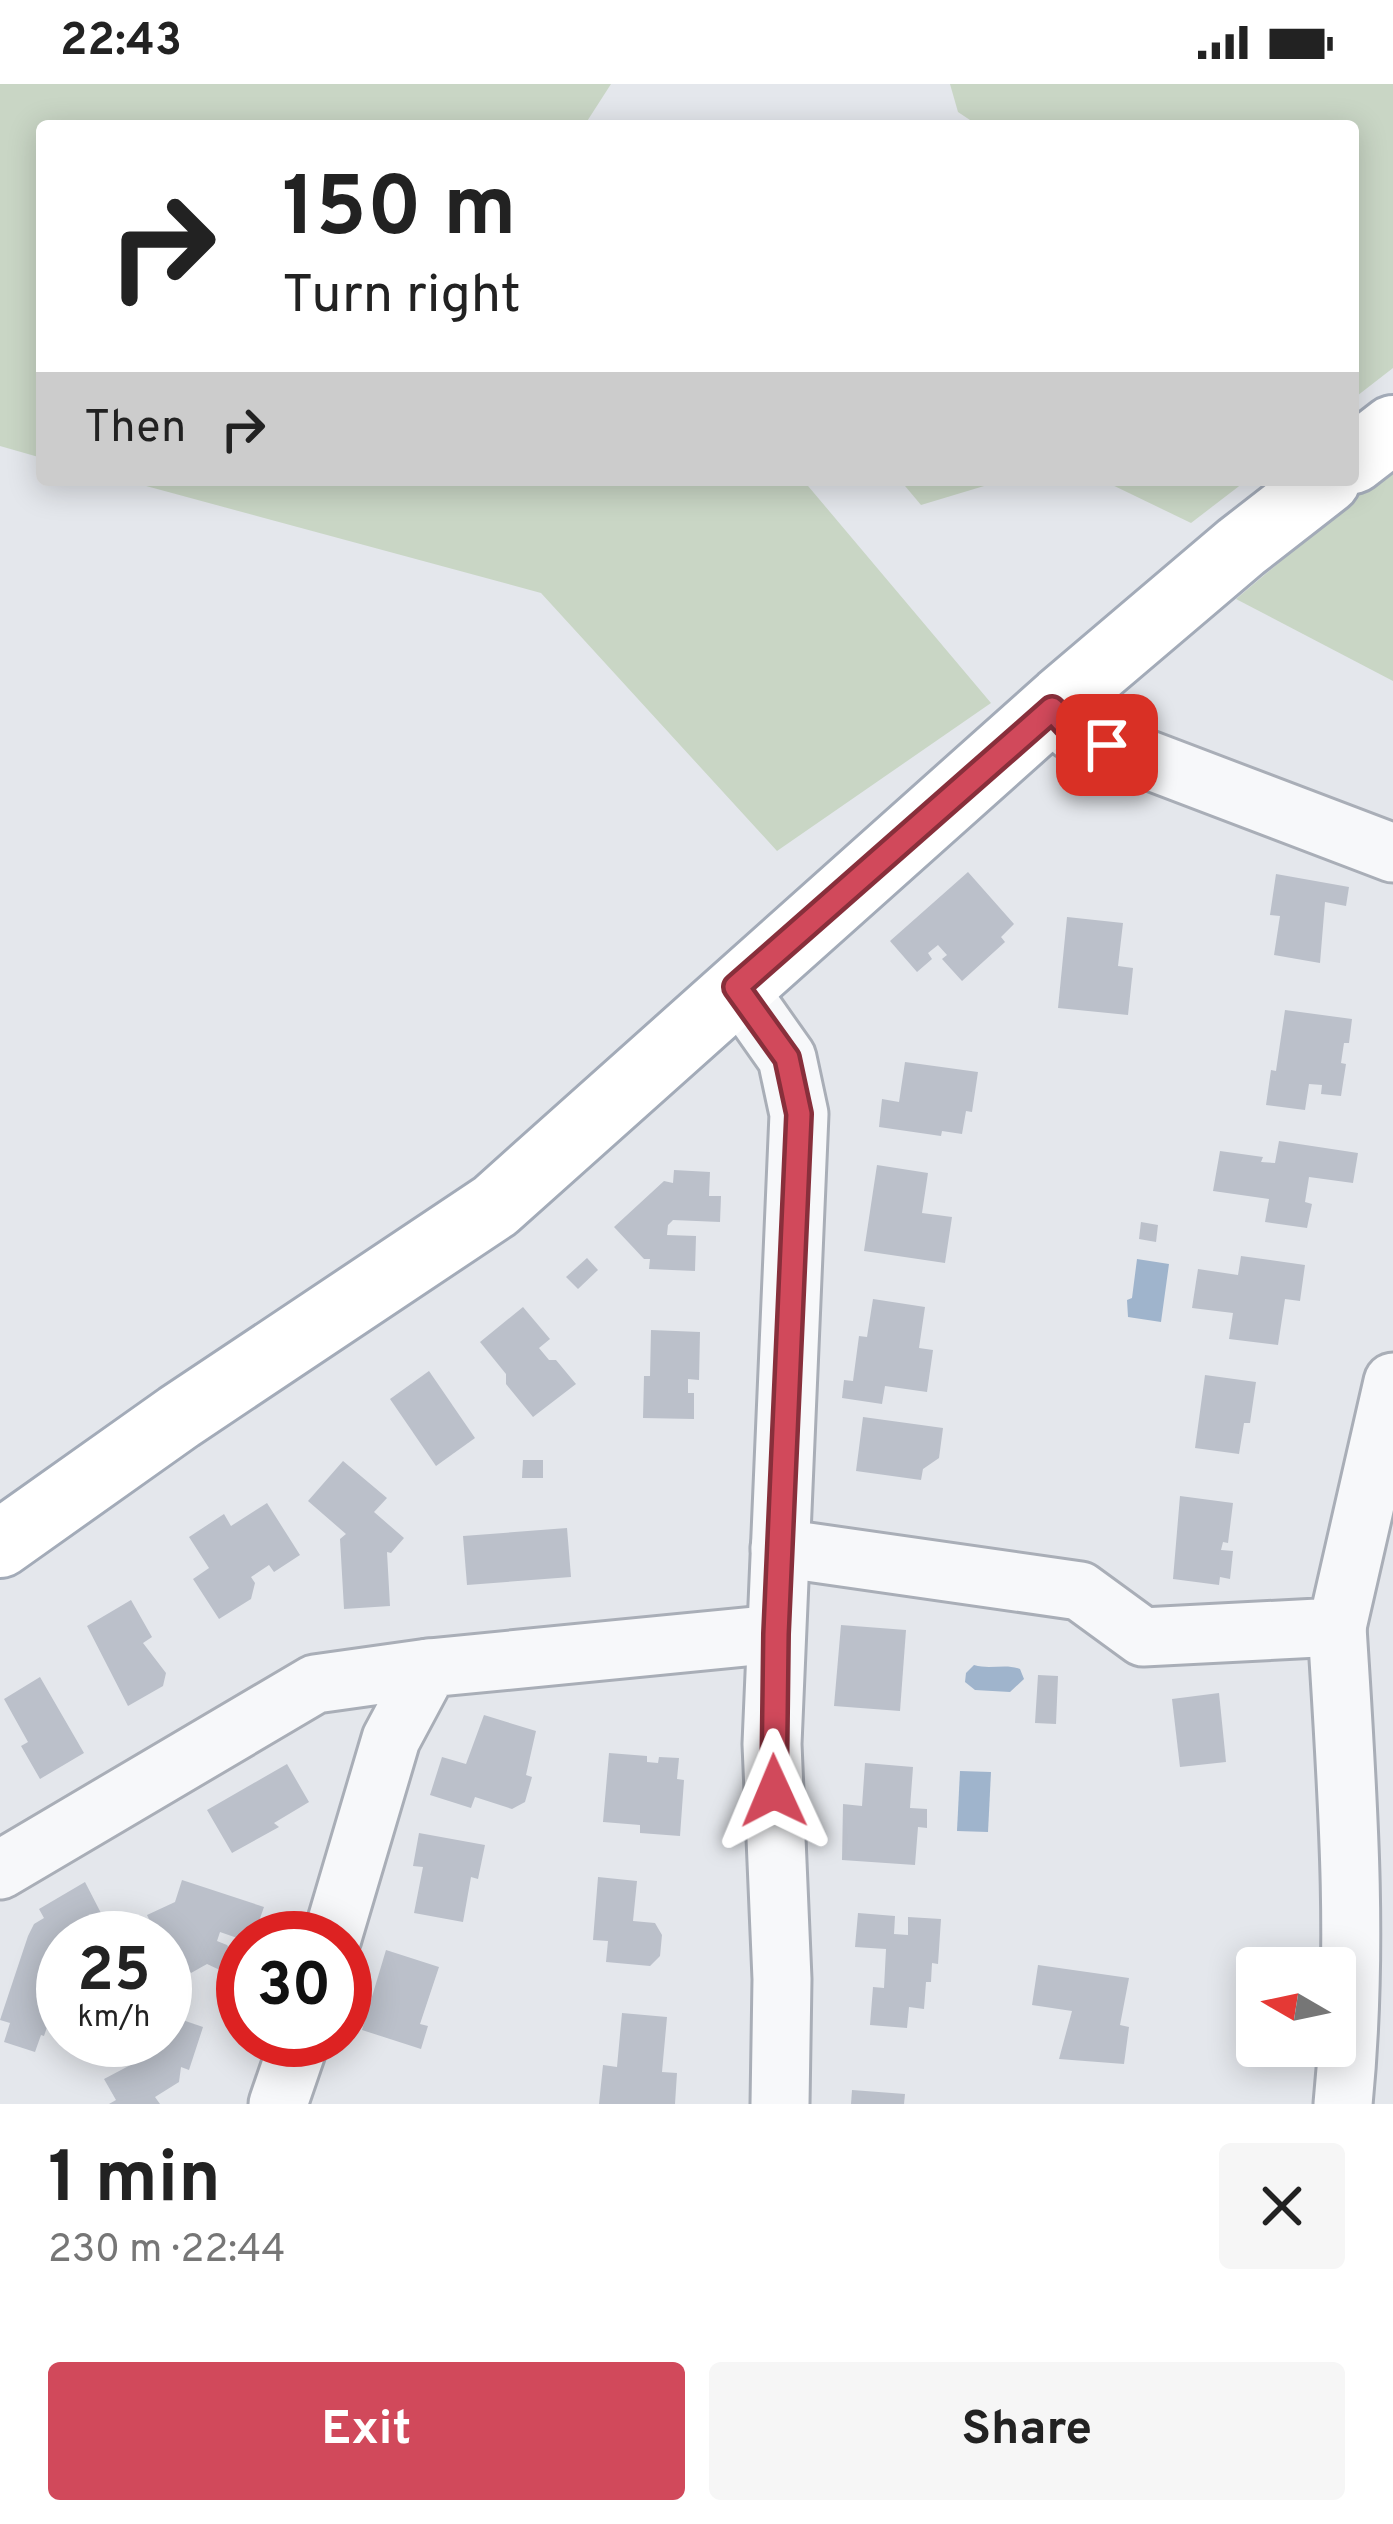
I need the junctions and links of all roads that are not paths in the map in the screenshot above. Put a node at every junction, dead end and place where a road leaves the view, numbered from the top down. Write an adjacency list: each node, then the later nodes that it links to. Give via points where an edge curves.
1 (1393, 429): 2 (main road)
2 (1359, 455)
3 (1320, 486): 4 (main road)
4 (1052, 709): 5 (street, via 1072,731); 6 (main road)
5 (1393, 853)
6 (736, 987): 8 (main road, via 495,1206); 9 (street, via 787,1058 799,1114)
7 (1393, 1382): 10 (street)
8 (0, 1544)
9 (780, 1548): 10 (street, via 1080,1591 1143,1637); 11 (street)
10 (1337, 1627): 13 (street)
11 (776, 1634): 12 (street); 18 (street)
12 (429, 1669): 14 (street, via 315,1684); 15 (street, via 391,1739)
13 (1371, 1826): 19 (street)
14 (0, 1870)
15 (340, 1911)
16 (291, 2067): 17 (street)
17 (278, 2104)
18 (780, 2104)
19 (1343, 2104)

